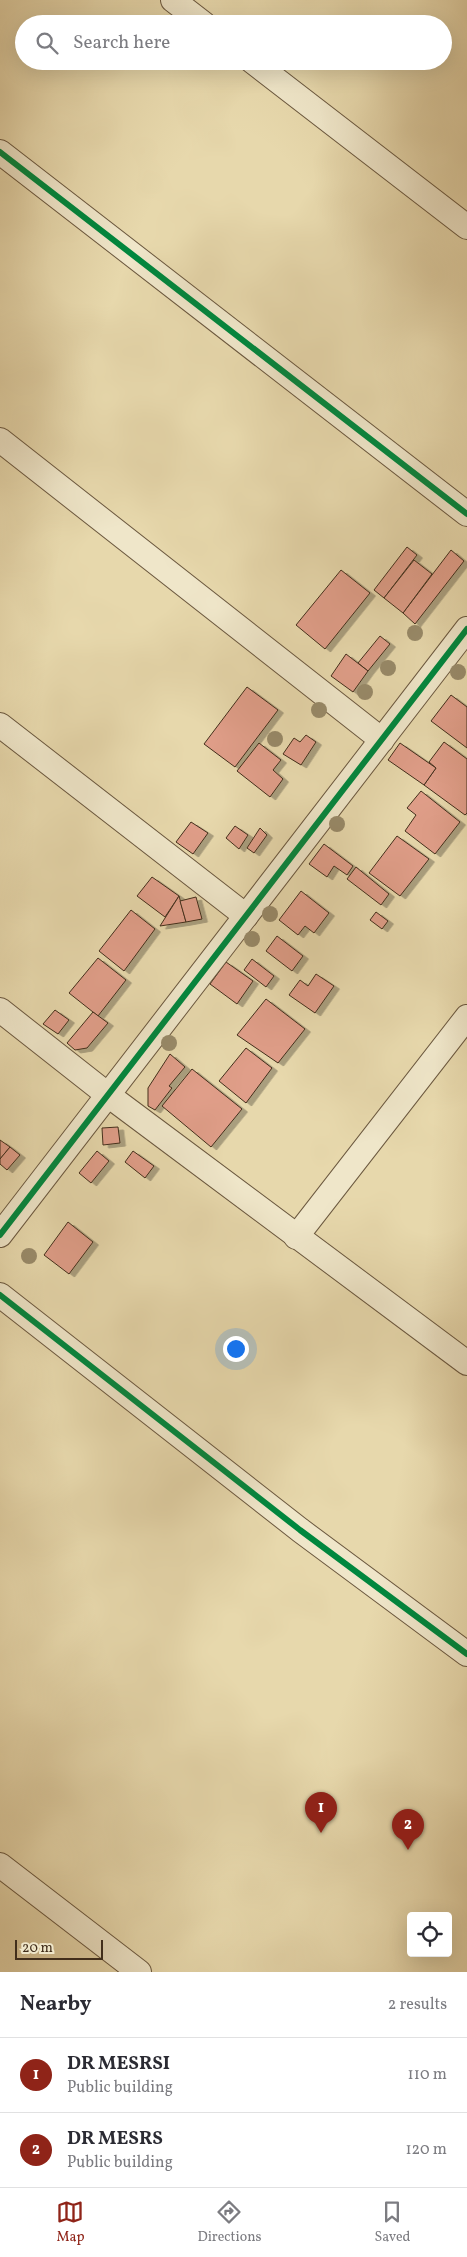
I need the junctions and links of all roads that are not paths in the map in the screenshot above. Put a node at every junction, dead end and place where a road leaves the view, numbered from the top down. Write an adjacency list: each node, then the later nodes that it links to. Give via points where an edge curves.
1 (173, 0): 2 (street)
2 (192, 15)
3 (264, 70): 5 (street)
4 (0, 152): 7 (street)
5 (467, 226)
6 (0, 440): 10 (street)
7 (467, 514)
8 (467, 629): 10 (street)
9 (0, 726): 11 (street)
10 (382, 740): 11 (street)
11 (246, 916): 14 (street)
12 (0, 1010): 14 (street)
13 (467, 1018): 16 (street)
14 (108, 1095): 15 (street); 16 (street)
15 (0, 1235)
16 (296, 1237): 18 (street)
17 (0, 1295): 19 (street, via 300,1530)
18 (467, 1363)
19 (467, 1654)
20 (0, 1865): 21 (street)
21 (139, 1972)

